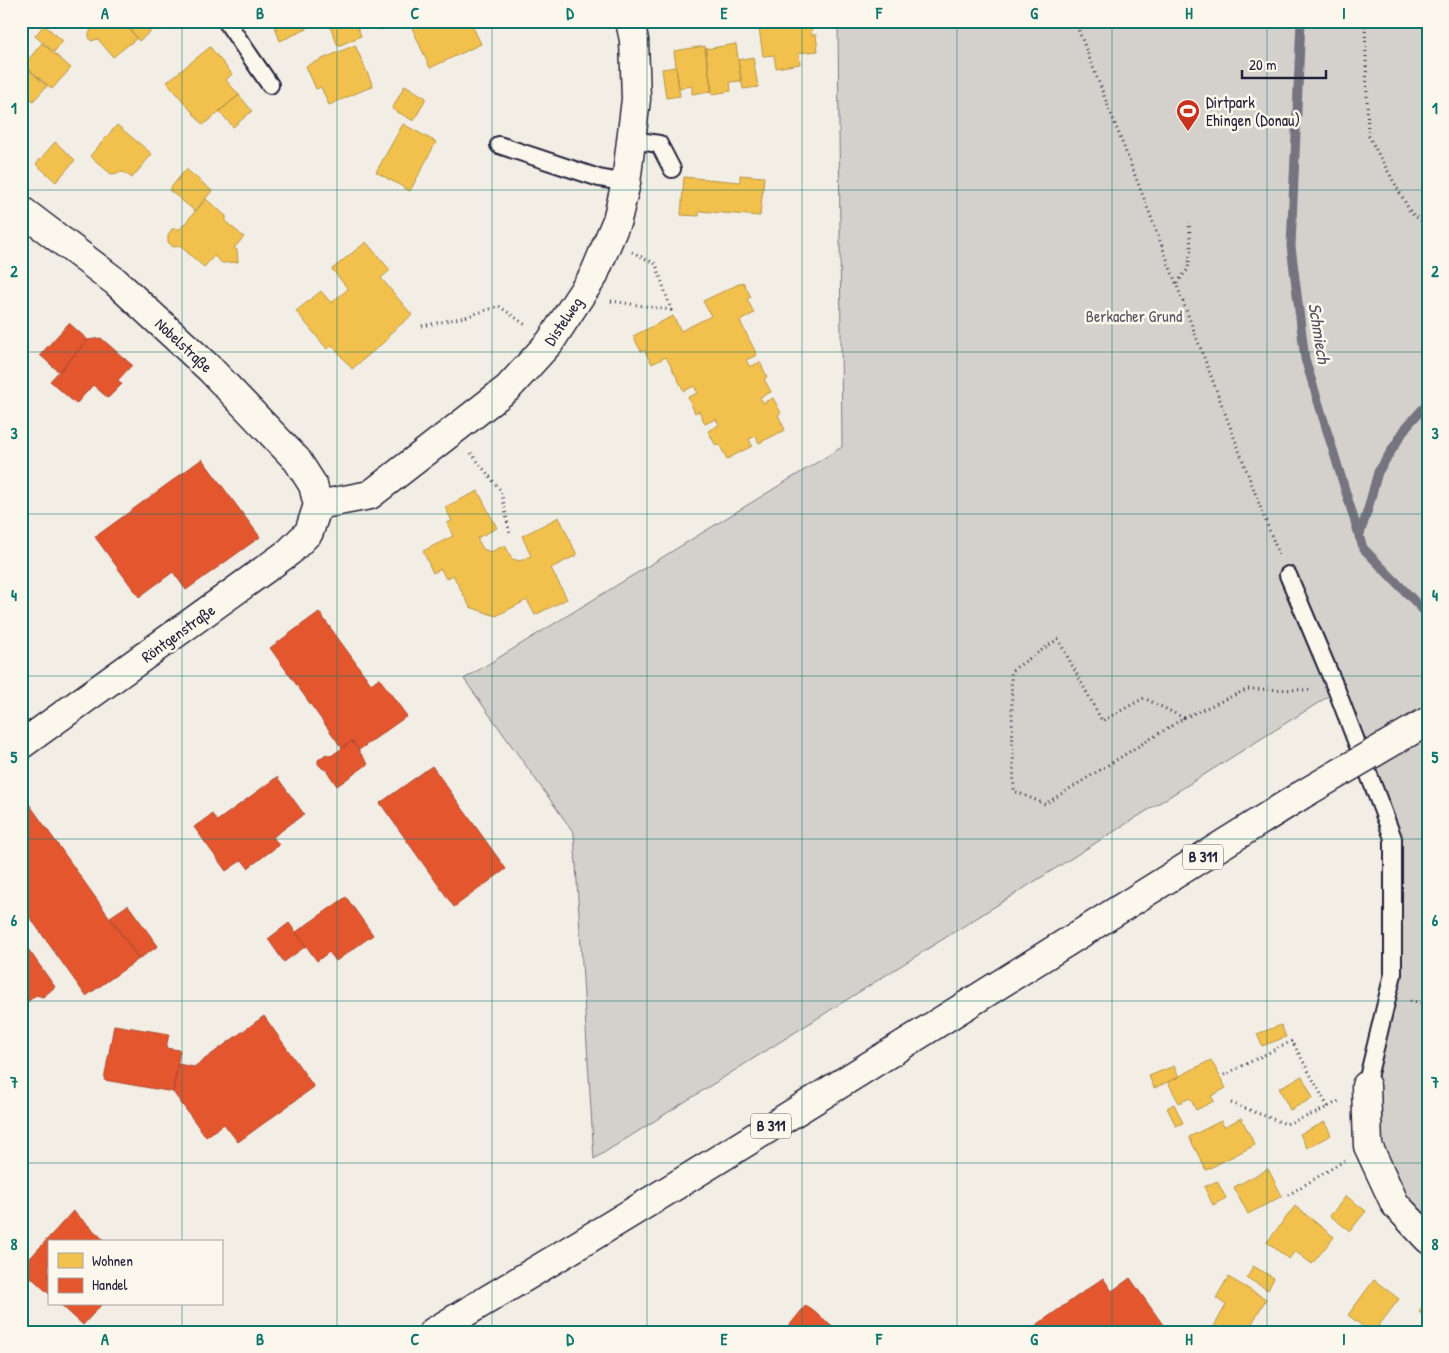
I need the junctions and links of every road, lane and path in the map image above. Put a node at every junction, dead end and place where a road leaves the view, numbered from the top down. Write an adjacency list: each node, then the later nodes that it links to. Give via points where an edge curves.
1 (226, 21): 5 (lane)
2 (630, 21): 6 (street, Distelweg, via 634,40 636,99)
3 (1075, 21): 14 (path)
4 (1365, 21): 12 (path, via 1368,135 1411,213)
5 (270, 85)
6 (632, 140): 8 (lane, via 659,144); 9 (street, Distelweg)
7 (499, 145): 9 (lane, via 599,178)
8 (672, 169)
9 (626, 183): 13 (street, Distelweg, via 617,220)
10 (21, 210): 19 (street, Nobelstraße, via 116,282 210,369 298,460 313,485)
11 (1188, 222): 14 (path, via 1191,248 1188,269)
12 (1428, 226)
13 (608, 240): 15 (street, Distelweg); 15 (path, via 656,264 671,310)
14 (1176, 284): 21 (path)
15 (580, 296): 17 (street, Distelweg)
16 (422, 326): 17 (path, via 465,318 499,306)
17 (550, 342): 19 (street, Distelweg, via 508,388 370,495)
18 (466, 447): 20 (path, via 501,491)
19 (318, 505): 25 (street, Röntgenstraße, via 309,532 289,552)
20 (510, 534)
21 (1288, 575): 22 (lane)
22 (1338, 691): 23 (path, via 1248,689); 27 (lane, via 1393,838 1393,974)
23 (1184, 718): 23 (path, via 1144,698 1102,721 1058,639 1011,671 1014,791 1045,804)
24 (1428, 721): 33 (street, B 311, bridge, via 1300,796 839,1084)
25 (21, 745)
26 (1224, 1075): 29 (path, via 1292,1041)
27 (1366, 1086): 29 (path); 30 (street)
28 (1231, 1103): 29 (path, via 1286,1124)
29 (1328, 1107)
30 (1368, 1146): 31 (path); 32 (street, via 1395,1204)
31 (1288, 1195)
32 (1428, 1239)
33 (433, 1332)

